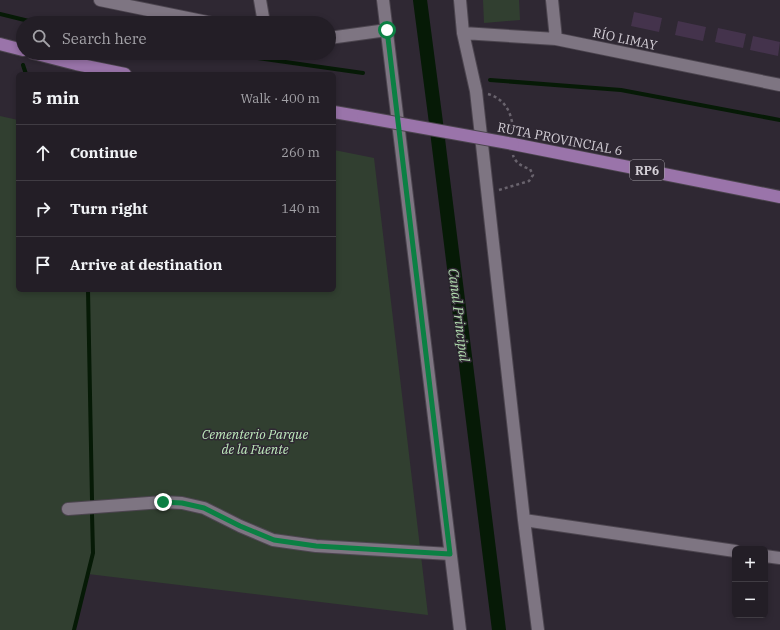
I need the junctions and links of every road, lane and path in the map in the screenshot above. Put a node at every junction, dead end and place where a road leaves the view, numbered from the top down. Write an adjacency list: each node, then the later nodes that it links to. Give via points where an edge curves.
1 (260, 0): 7 (street)
2 (383, 0): 8 (street)
3 (460, 0): 9 (street)
4 (552, 0): 11 (street)
5 (104, 1): 6 (street)
6 (178, 16)
7 (263, 16)
8 (387, 30): 10 (street); 22 (street)
9 (464, 33): 11 (street, RÍO LIMAY); 20 (street, via 476,91)
10 (336, 37)
11 (556, 39): 16 (street, RÍO LIMAY)
12 (0, 44): 13 (main road)
13 (16, 48)
14 (60, 60): 15 (main road)
15 (115, 72)
16 (780, 85)
17 (336, 112): 18 (main road, RUTA PROVINCIAL 6 / RP6, bridge, via 514,144)
18 (780, 197)
19 (68, 509): 22 (street, via 182,503 204,508 274,540 316,546)
20 (524, 520): 21 (street); 26 (street)
21 (732, 551)
22 (450, 554): 25 (street)
23 (768, 556): 24 (street)
24 (780, 558)
25 (460, 630)
26 (538, 630)

